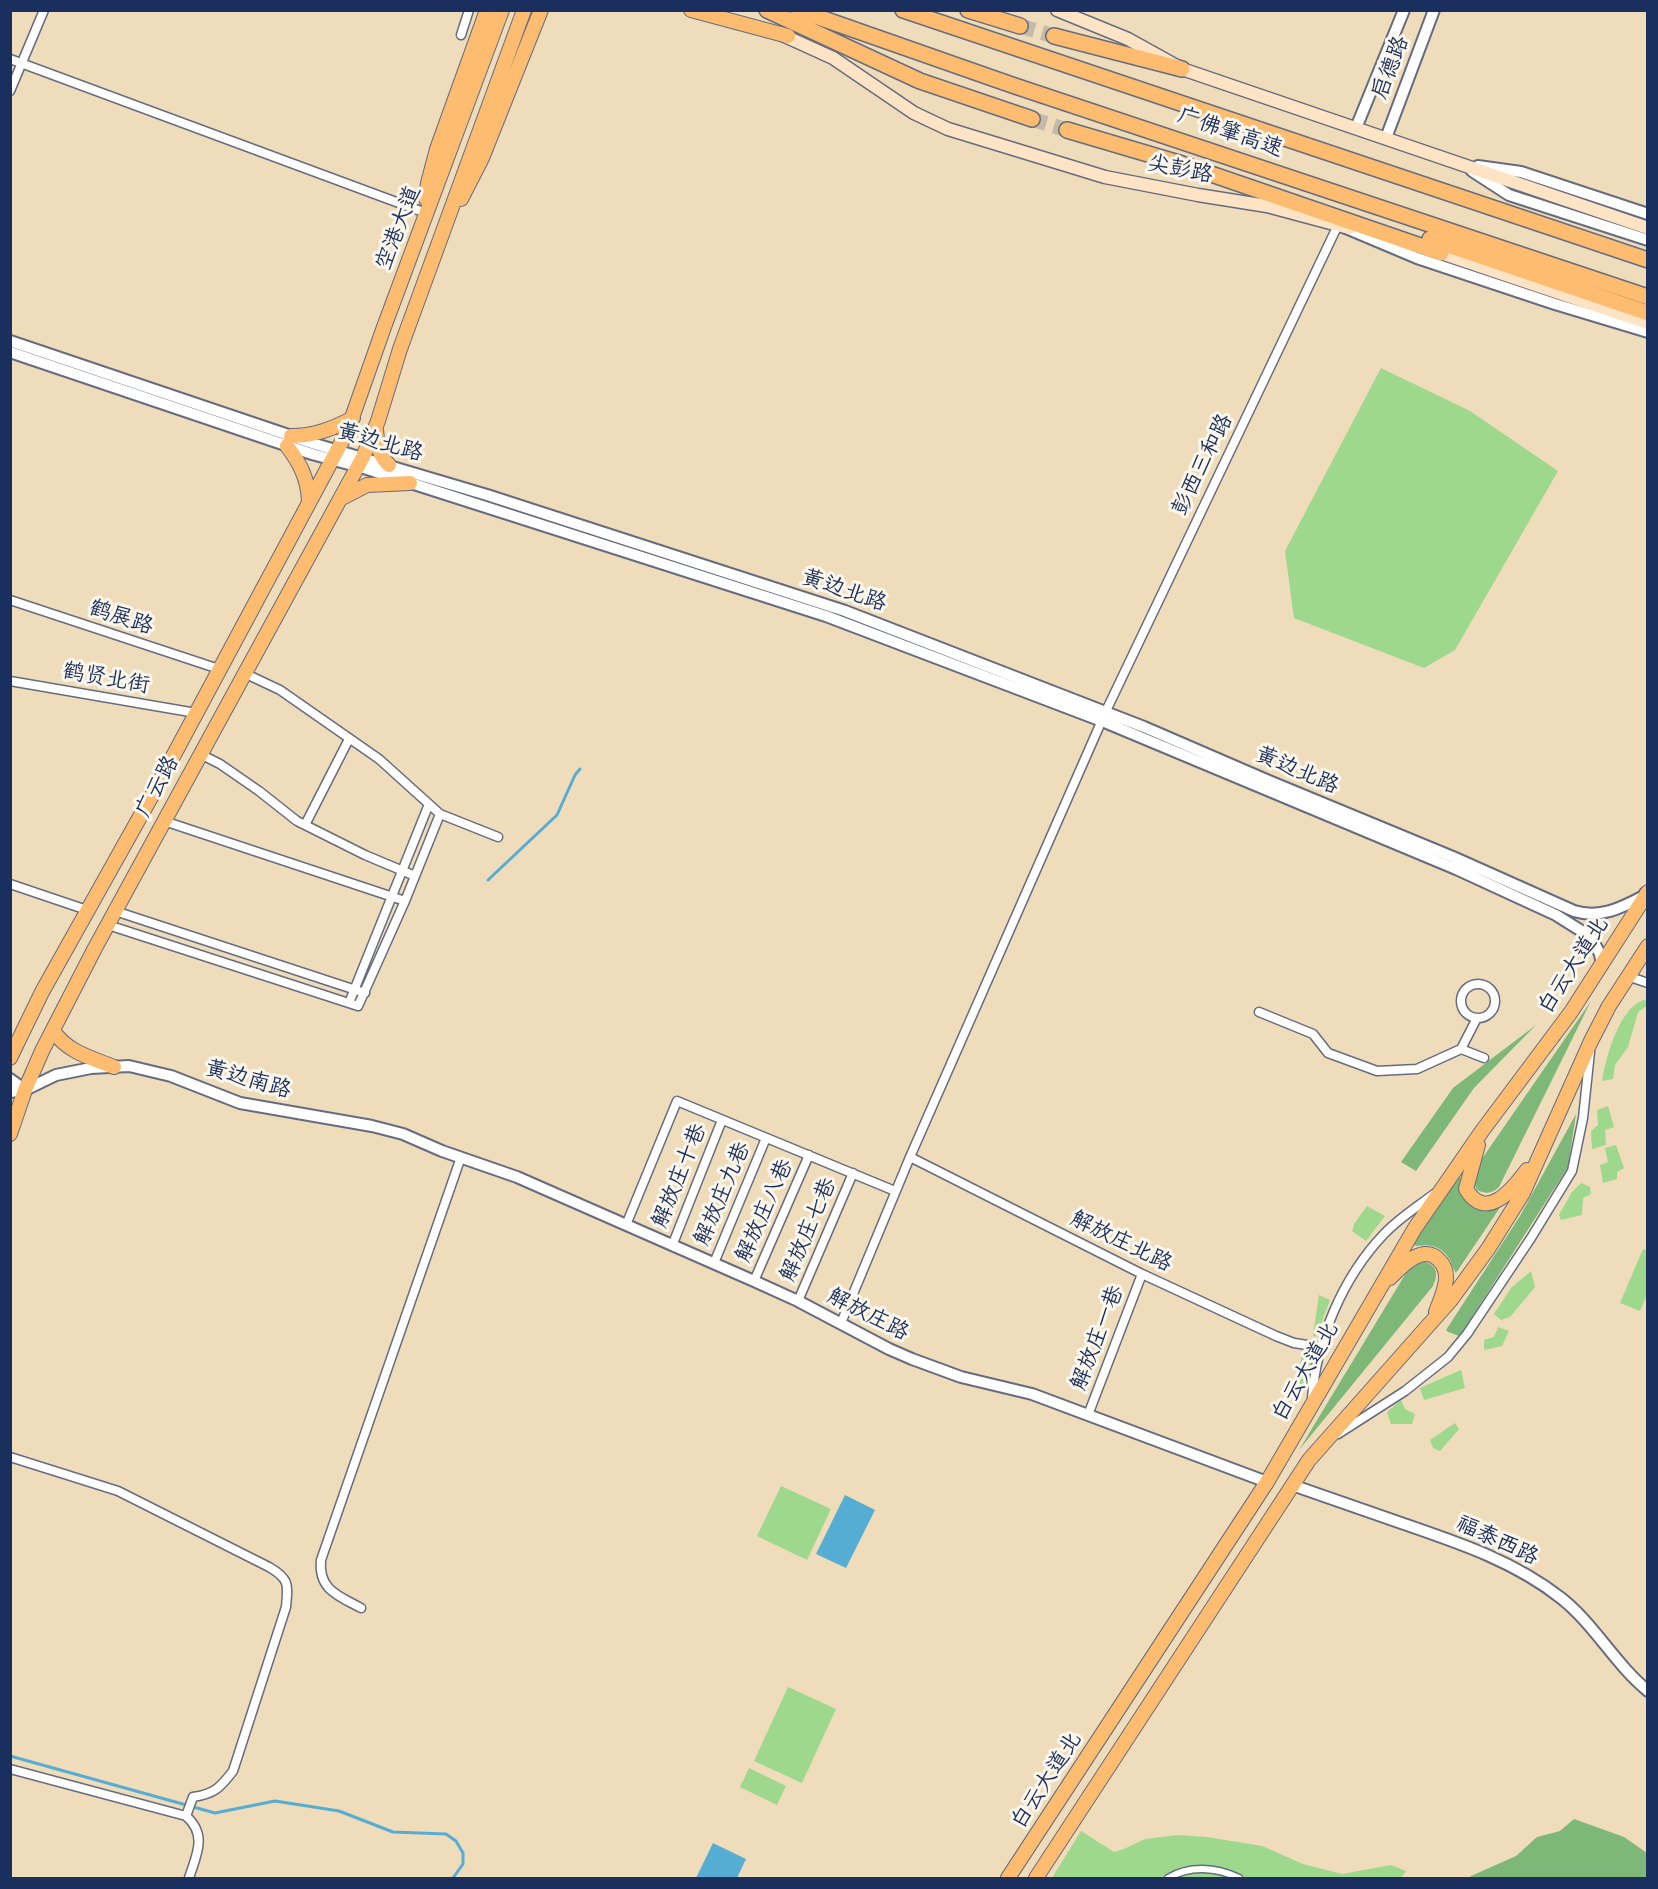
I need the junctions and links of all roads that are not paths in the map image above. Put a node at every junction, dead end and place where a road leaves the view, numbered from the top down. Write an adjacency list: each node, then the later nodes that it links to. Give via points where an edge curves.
1 (44, 10): 21 (street)
2 (469, 10): 17 (street)
3 (487, 10): 30 (main road, via 437,149 428,183)
4 (502, 10): 30 (main road, 空港大道)
5 (524, 10): 32 (main road, 空港大道)
6 (541, 10): 32 (main road, via 476,172)
7 (691, 10): 18 (main road)
8 (721, 10): 18 (main road, 尖彭路)
9 (767, 10): 24 (highway, via 920,81)
10 (798, 10): 38 (highway, 广佛肇高速)
11 (903, 10): 37 (highway, 广佛肇高速)
12 (968, 10): 16 (highway)
13 (1057, 10): 22 (main road, via 1128,39)
14 (1404, 10): 25 (street, 启德路)
15 (1434, 10): 27 (street, 启德路)
16 (1020, 26)
17 (460, 35)
18 (788, 36): 33 (main road, 尖彭路, via 833,58 914,113 948,129 1105,177 1267,206)
19 (1054, 36): 22 (highway)
20 (10, 59): 21 (street)
21 (21, 63): 23 (street); 30 (street)
22 (1182, 69): 25 (main road)
23 (10, 91)
24 (1032, 119)
25 (1356, 128): 27 (main road)
26 (1067, 130): 29 (highway)
27 (1386, 138): 28 (main road)
28 (1461, 164): 31 (street, via 1521,172); 34 (main road); 35 (street, via 1509,195)
29 (1319, 211): 36 (highway); 39 (highway, via 1406,231)
30 (426, 213): 44 (main road, 空港大道)
31 (1647, 214)
32 (447, 220): 45 (main road, 空港大道)
33 (1338, 225): 36 (main road); 41 (street, 尖彭路, via 1417,258); 62 (street, 彭西三和路)
34 (1647, 228)
35 (1647, 240)
36 (1441, 252): 40 (main road)
37 (1647, 260)
38 (1647, 297)
39 (1647, 313)
40 (1647, 323)
41 (1647, 332)
42 (10, 341): 48 (street, 黄边北路)
43 (10, 352): 48 (street, 黄边北路)
44 (372, 362): 45 (main road); 46 (main road, 空港大道)
45 (393, 373): 47 (main road, 空港大道)
46 (352, 418): 48 (main road, via 323,432); 49 (main road, 空港大道)
47 (376, 424): 50 (main road, 空港大道); 51 (main road, via 378,450)
48 (289, 441): 49 (street, 黄边北路); 54 (main road, via 304,473)
49 (334, 455): 50 (street, 黄边北路); 54 (main road, 广云路)
50 (360, 461): 51 (street, 黄边北路); 52 (street, 黄边北路); 53 (main road, 广云路)
51 (388, 465): 62 (street, 黄边北路, via 845,611)
52 (410, 483): 53 (main road, via 367,485); 62 (street, 黄边北路, via 846,623)
53 (340, 499): 56 (main road, 广云路)
54 (309, 501): 55 (main road, 广云路)
55 (292, 532): 56 (main road); 58 (main road, 广云路)
56 (315, 544): 59 (main road, 广云路)
57 (10, 600): 58 (street, 鹤展路)
58 (219, 669): 61 (main road, 广云路)
59 (244, 673): 63 (street, via 280,690); 64 (main road, 广云路)
60 (10, 681): 61 (street, 鹤贤北街)
61 (196, 713): 75 (main road, 广云路)
62 (1104, 716): 72 (street, 黄边北路, via 1453,856 1574,911 1600,914); 81 (street, 黄边北路, via 1556,915 1591,937); 105 (street, 彭西三和路)
63 (349, 739): 65 (street, via 379,759); 68 (street)
64 (200, 754): 67 (main road, 广云路); 68 (street)
65 (429, 804): 66 (street); 73 (street)
66 (440, 814): 69 (street); 70 (street)
67 (164, 821): 73 (street); 76 (main road, 广云路)
68 (305, 825): 70 (street)
69 (498, 837)
70 (415, 876): 74 (street)
71 (10, 884): 75 (street)
72 (1646, 892): 81 (main road, 白云大道北)
73 (392, 897): 74 (street); 84 (street)
74 (405, 901): 85 (street)
75 (87, 910): 78 (main road, 广云路)
76 (115, 911): 77 (main road, 广云路); 84 (street)
77 (108, 925): 80 (main road, 广云路); 86 (street)
78 (70, 941): 80 (main road, via 80,951); 92 (main road, 广云路)
79 (1647, 946): 82 (main road, 白云大道北)
80 (95, 948): 89 (main road, 广云路)
81 (1602, 964): 99 (main road, 白云大道北, via 1549,1043)
82 (1627, 976): 83 (street); 90 (main road, 白云大道北)
83 (1647, 983)
84 (354, 989): 85 (street); 86 (street)
85 (365, 993): 86 (street, via 358,1006)
86 (349, 1003)
87 (1258, 1012): 91 (street, via 1313,1034 1328,1053 1377,1071 1417,1069)
88 (1477, 1018): 88 (street, via 1487,1015 1495,1000 1491,989 1480,983 1468,986 1460,999 1463,1010); 91 (street)
89 (53, 1031): 94 (main road, via 73,1051); 96 (main road, 广云路)
90 (1591, 1041): 102 (main road, 白云大道北); 121 (street, via 1583,1118 1572,1171 1467,1334 1448,1357 1405,1391)
91 (1461, 1049): 93 (street)
92 (10, 1058)
93 (1484, 1058)
94 (114, 1067): 96 (street, 黄边南路, via 56,1075); 104 (street, 黄边南路, via 129,1066 171,1076 240,1103 391,1130)
95 (10, 1079): 96 (street)
96 (25, 1090): 97 (street, 黄边南路); 100 (main road, 广云路)
97 (10, 1092)
98 (722, 1120): 101 (street); 109 (street, via 677,1101); 110 (street, 解放庄十巷)
99 (1482, 1131): 102 (main road, via 1466,1189 1478,1202 1496,1202 1508,1194); 107 (main road, 白云大道北)
100 (10, 1134)
101 (766, 1138): 103 (street); 111 (street, 解放庄九巷)
102 (1542, 1149): 116 (main road, 白云大道北, via 1523,1193 1498,1234 1465,1283)
103 (809, 1155): 106 (street); 113 (street, 解放庄八巷)
104 (461, 1157): 109 (street, 解放庄路); 125 (street, via 321,1560 322,1578 328,1588)
105 (910, 1157): 108 (street, 彭西三和路); 112 (street, 解放庄北路)
106 (853, 1173): 108 (street); 115 (street, 解放庄七巷)
107 (1442, 1189): 114 (main road, 白云大道北); 118 (street, via 1393,1225 1368,1252 1341,1297)
108 (895, 1191): 117 (street, 彭西三和路)
109 (626, 1225): 110 (street, 解放庄路)
110 (672, 1246): 111 (street, 解放庄路)
111 (714, 1263): 113 (street, 解放庄路)
112 (1143, 1274): 118 (street, 解放庄北路, via 1285,1340); 120 (street, 解放庄一巷)
113 (754, 1281): 115 (street, 解放庄路)
114 (1378, 1289): 116 (main road, via 1415,1257 1435,1256 1444,1265 1446,1280); 119 (main road, 白云大道北)
115 (798, 1301): 117 (street, 解放庄路)
116 (1431, 1322): 121 (main road, 白云大道北)
117 (841, 1323): 120 (street, 解放庄路, via 889,1349 961,1377 1021,1390)
118 (1320, 1347): 119 (street)
119 (1312, 1408): 123 (main road, 白云大道北)
120 (1088, 1415): 123 (street, 解放庄路)
121 (1322, 1443): 124 (main road, 白云大道北)
122 (10, 1457): 128 (street, via 118,1491 282,1575 287,1585 286,1606 233,1771 210,1794 193,1797)
123 (1267, 1482): 130 (main road, 白云大道北)
124 (1292, 1485): 126 (street, 福泰西路, via 1476,1549 1516,1570 1573,1608 1616,1661); 131 (main road, 白云大道北)
125 (361, 1608)
126 (1647, 1691)
127 (10, 1769): 128 (street)
128 (186, 1816): 129 (street, via 199,1833 199,1847)
129 (189, 1878)
130 (1008, 1878)
131 (1036, 1878)
132 (1168, 1878): 133 (street, via 1209,1868)
133 (1239, 1878)

